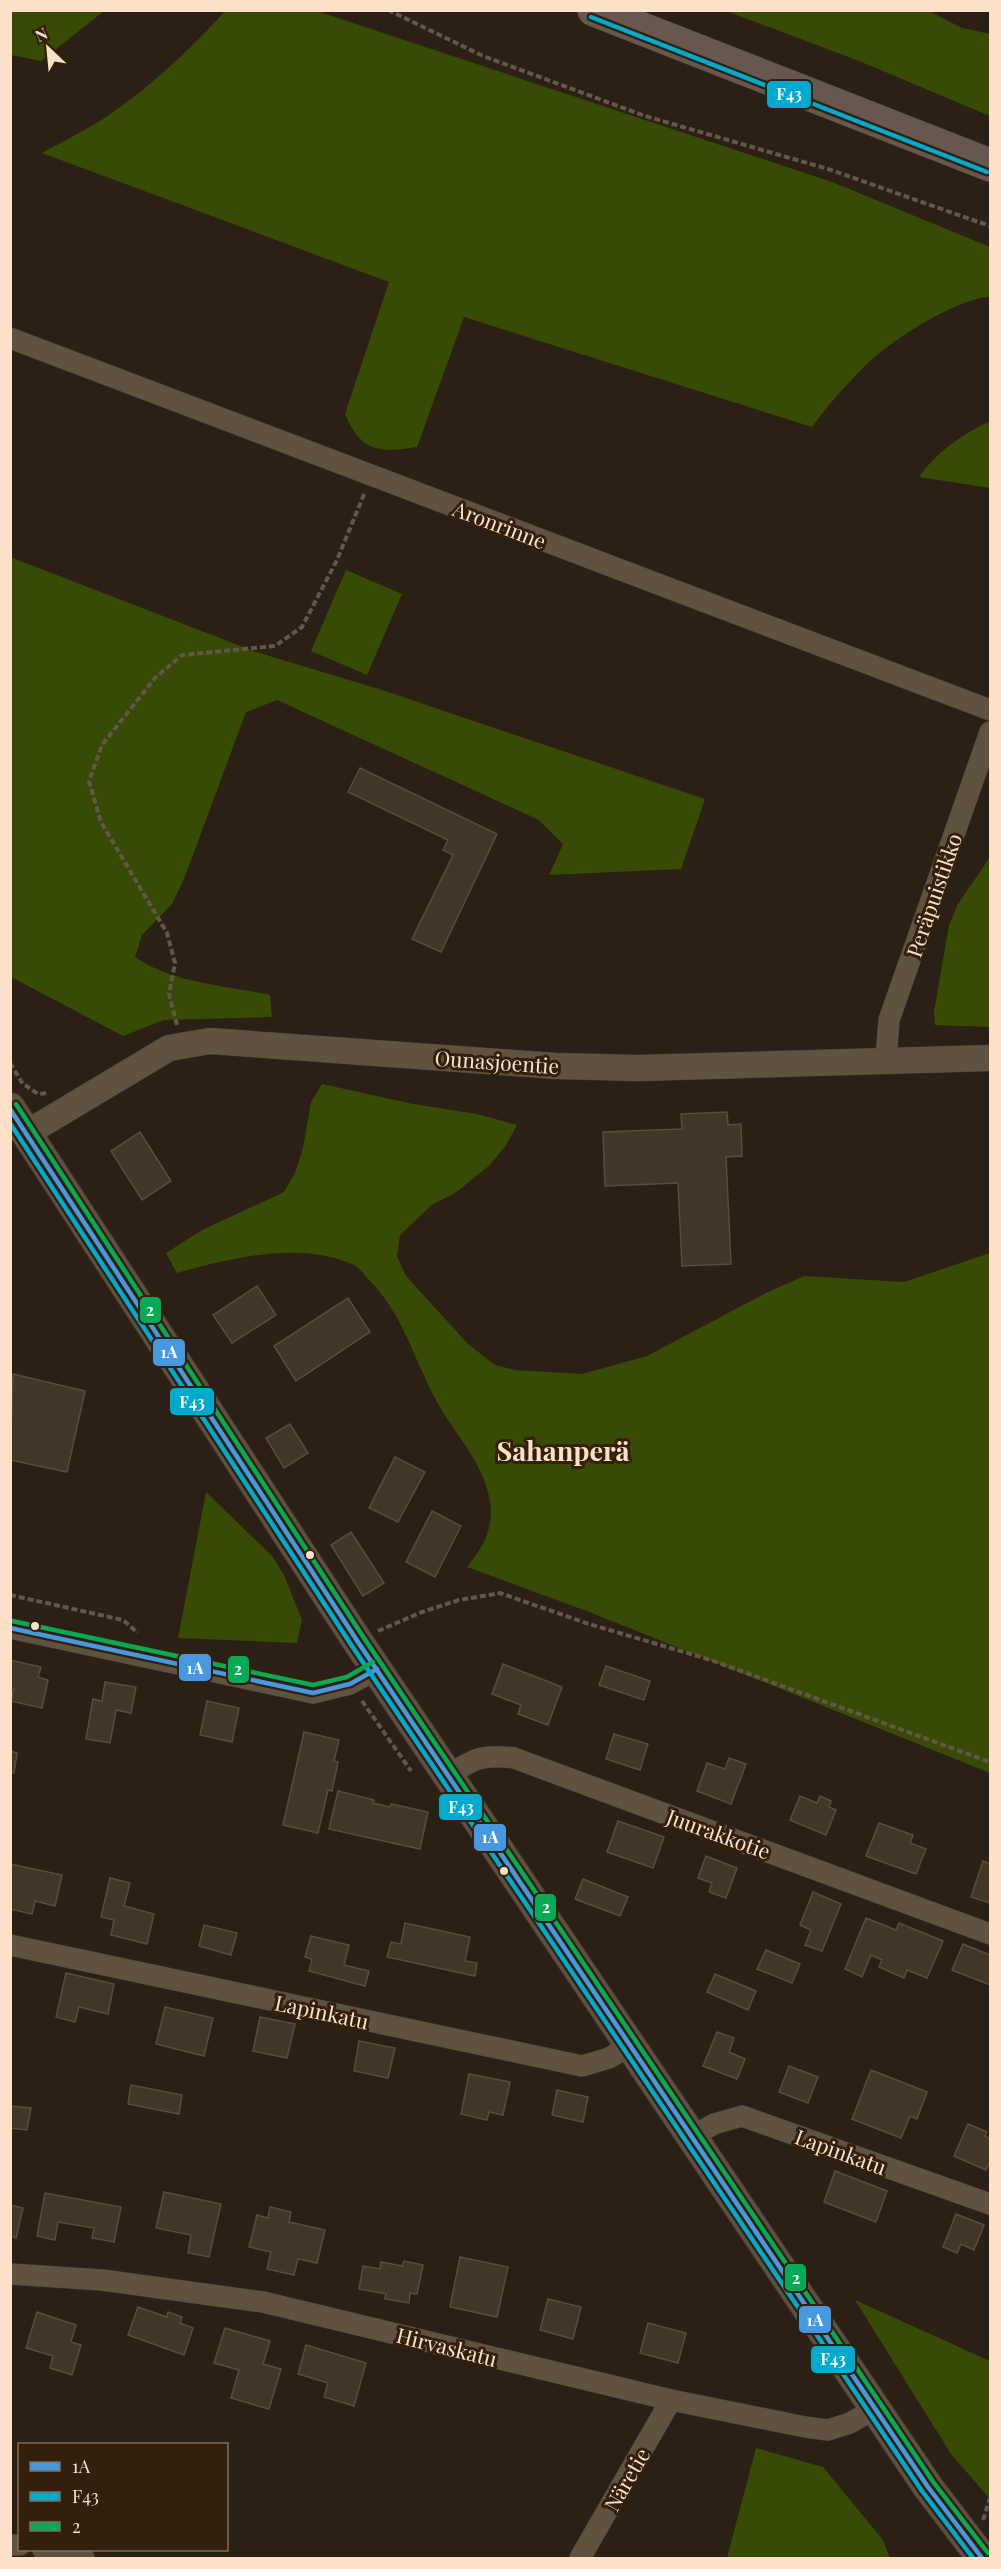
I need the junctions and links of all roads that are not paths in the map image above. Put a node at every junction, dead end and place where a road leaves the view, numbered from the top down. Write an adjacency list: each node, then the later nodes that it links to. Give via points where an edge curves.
1 (594, 10): 2 (main road)
2 (990, 165)
3 (10, 338): 4 (street, Aronrinne)
4 (990, 710)
5 (990, 732): 7 (street, Peräpuistikko, via 889,1020)
6 (990, 1058): 7 (street, Ounasjoentie)
7 (885, 1059): 9 (street, Ounasjoentie, via 639,1068 556,1066 210,1041 169,1048)
8 (14, 1099): 9 (main road)
9 (27, 1133): 11 (main road)
10 (10, 1628): 11 (street, via 313,1694 350,1684)
11 (377, 1669): 12 (main road)
12 (449, 1775): 13 (street, Juurakkotie, via 471,1760 491,1755 514,1758); 15 (main road)
13 (990, 1934)
14 (10, 1945): 15 (street, Lapinkatu, via 582,2066 609,2058)
15 (629, 2046): 16 (main road)
16 (693, 2136): 17 (street, Lapinkatu, via 714,2124 742,2116); 20 (main road)
17 (990, 2204)
18 (10, 2274): 19 (street, Hirvaskatu, via 102,2280 263,2302)
19 (671, 2400): 20 (street, Hirvaskatu, via 828,2430); 23 (street, Näretie)
20 (876, 2408): 24 (main road)
21 (48, 2551): 22 (street)
22 (84, 2559)
23 (580, 2559)
24 (982, 2559)

